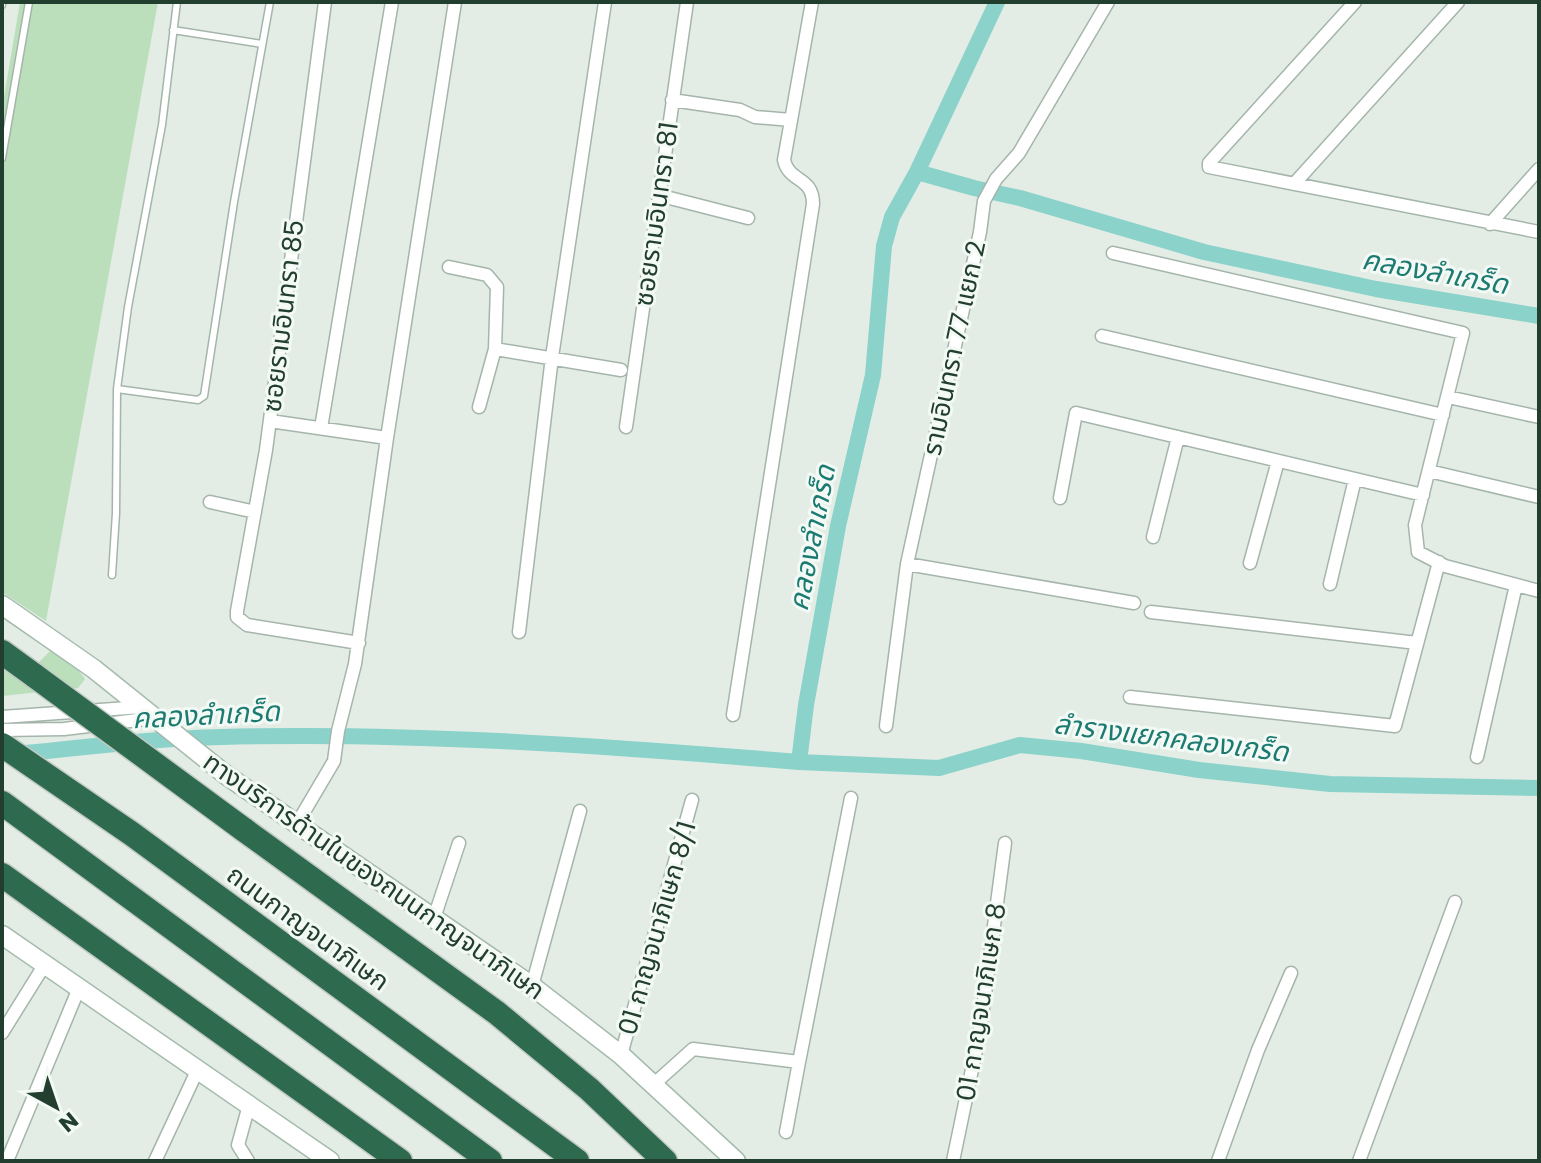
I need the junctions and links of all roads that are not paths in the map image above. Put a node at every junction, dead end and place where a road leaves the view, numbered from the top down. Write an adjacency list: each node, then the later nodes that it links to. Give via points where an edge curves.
1 (29, 2): 17 (lane)
2 (177, 2): 13 (lane)
3 (270, 2): 14 (lane)
4 (325, 2): 35 (street, ซอยรามอินทรา 85)
5 (392, 2): 37 (street)
6 (455, 2): 39 (street)
7 (605, 2): 28 (street)
8 (687, 2): 15 (street, ซอยรามอินทรา 81)
9 (812, 2): 16 (street)
10 (1108, 2): 51 (street, รามอินทรา 77 แยก 2, via 1019,153 984,201)
11 (1355, 2): 19 (street, via 1209,163)
12 (1458, 2): 19 (street)
13 (173, 30): 14 (lane); 30 (lane)
14 (262, 44): 30 (lane, via 204,396 198,400)
15 (672, 100): 16 (street); 20 (street, ซอยรามอินทรา 81)
16 (791, 120): 65 (street, via 786,168 808,185 813,204)
17 (2, 158)
18 (1539, 169): 22 (street)
19 (1294, 184): 22 (street)
20 (658, 195): 21 (street); 36 (street, ซอยรามอินทรา 81)
21 (748, 218)
22 (1490, 224): 23 (street)
23 (1539, 232)
24 (1113, 253): 31 (street, via 1463,333)
25 (449, 267): 27 (street, via 495,281)
26 (1102, 336): 33 (street)
27 (495, 349): 28 (street); 32 (street)
28 (552, 357): 29 (street); 59 (street)
29 (621, 370)
30 (117, 389): 52 (lane)
31 (1448, 397): 33 (street); 34 (street)
32 (479, 407)
33 (1443, 415): 41 (street)
34 (1539, 417)
35 (270, 421): 37 (street); 47 (street, ซอยรามอินทรา 85)
36 (626, 427)
37 (321, 428): 39 (street)
38 (1178, 437): 40 (street); 45 (street, via 1076,413); 48 (street)
39 (387, 438): 60 (street)
40 (1278, 461): 42 (street); 50 (street)
41 (1429, 471): 43 (street); 44 (street)
42 (1355, 479): 43 (street); 53 (street)
43 (1423, 495): 49 (street, via 1415,525 1418,552)
44 (1539, 497)
45 (1060, 498)
46 (210, 502): 47 (street)
47 (255, 512): 60 (street, ซอยรามอินทรา 85, via 237,617 247,625)
48 (1153, 537)
49 (1439, 562): 54 (street); 61 (street)
50 (1250, 563)
51 (907, 564): 56 (street); 67 (street, รามอินทรา 77 แยก 2)
52 (112, 575)
53 (1330, 584)
54 (1516, 585): 55 (street); 70 (street)
55 (1539, 591)
56 (1134, 603)
57 (2, 605): 64 (main road, ทางบริการด้านในของถนนกาญจนาภิเษก)
58 (1151, 612): 61 (street)
59 (519, 632)
60 (359, 643): 75 (street, via 334,761)
61 (1417, 643): 63 (street, via 1395,726)
62 (2, 652): 100 (highway, bridge, via 497,1013)
63 (1130, 697)
64 (148, 713): 66 (street); 68 (street, via 64,729); 75 (main road, ทางบริการด้านในของถนนกาญจนาภิเษก, via 226,775)
65 (733, 715)
66 (2, 717)
67 (886, 726)
68 (2, 730)
69 (2, 745): 99 (highway, ถนนกาญจนาภิเษก, via 132,834)
70 (1477, 757)
71 (851, 798): 88 (street)
72 (692, 800): 87 (street, 01 กาญจนาภิเษก 8/1)
73 (2, 803): 98 (highway)
74 (580, 811): 84 (street)
75 (298, 822): 80 (main road, ทางบริการด้านในของถนนกาญจนาภิเษก)
76 (459, 843): 80 (street)
77 (1005, 843): 102 (street, 01 กาญจนาภิเษก 8, via 980,1031)
78 (2, 875): 97 (highway)
79 (1455, 902): 104 (street)
80 (434, 918): 84 (main road, ทางบริการด้านในของถนนกาญจนาภิเษก)
81 (2, 935): 82 (main road)
82 (45, 964): 85 (main road); 86 (street)
83 (1291, 973): 103 (street)
84 (532, 986): 87 (main road, ทางบริการด้านในของถนนกาญจนาภิเษก)
85 (79, 988): 89 (main road); 93 (street)
86 (2, 1033)
87 (621, 1055): 90 (main road, ทางบริการด้านในของถนนกาญจนาภิเษก)
88 (799, 1062): 90 (street, via 693,1049); 92 (street)
89 (198, 1069): 91 (main road); 94 (street)
90 (654, 1084): 101 (main road, ทางบริการด้านในของถนนกาญจนาภิเษก)
91 (249, 1105): 95 (street, via 238,1145); 96 (main road)
92 (786, 1132)
93 (7, 1161)
94 (155, 1161)
95 (248, 1161)
96 (330, 1161)
97 (400, 1161)
98 (490, 1161)
99 (577, 1161)
100 (665, 1161)
101 (736, 1161)
102 (953, 1161)
103 (1218, 1161)
104 (1359, 1161)

